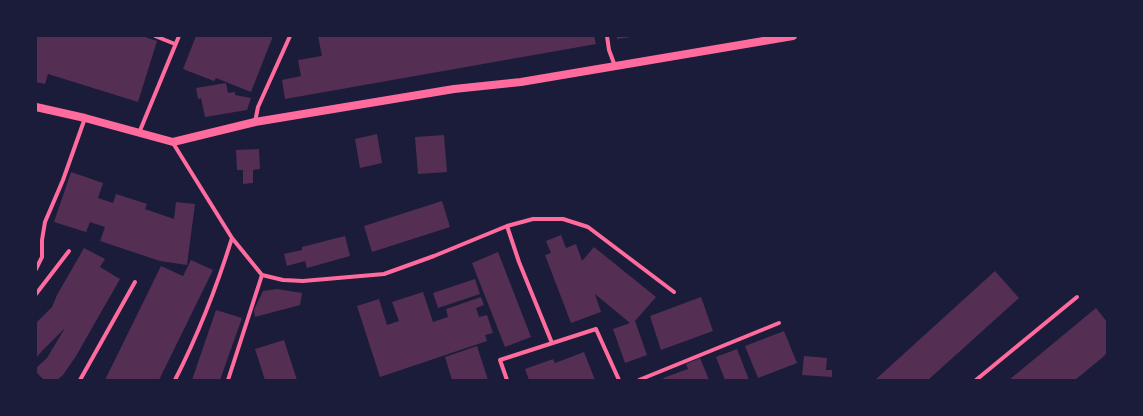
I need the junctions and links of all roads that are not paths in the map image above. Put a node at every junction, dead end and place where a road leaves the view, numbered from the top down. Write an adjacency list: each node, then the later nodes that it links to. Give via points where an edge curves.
1 (155, 36): 6 (street)
2 (179, 36): 6 (street)
3 (290, 36): 10 (street, via 258,107)
4 (607, 36): 7 (street)
5 (793, 36): 7 (main road)
6 (175, 44): 11 (street)
7 (616, 67): 10 (main road, via 521,82 454,89)
8 (36, 107): 9 (main road)
9 (85, 118): 11 (main road); 16 (street, via 45,222 42,257)
10 (255, 122): 12 (main road)
11 (138, 134): 12 (main road)
12 (173, 142): 14 (street)
13 (507, 226): 17 (street, via 384,274 303,281); 19 (street, via 533,218 563,219 588,227); 23 (street)
14 (232, 238): 17 (street); 25 (street, via 190,352)
15 (69, 251): 20 (street)
16 (36, 269)
17 (262, 275): 26 (street)
18 (135, 282): 24 (street)
19 (674, 292)
20 (36, 294)
21 (1077, 297): 30 (street)
22 (778, 323): 29 (street)
23 (552, 343): 27 (street, via 500,360); 28 (street, via 596,329)
24 (80, 380)
25 (175, 380)
26 (228, 380)
27 (507, 380)
28 (619, 380)
29 (639, 380)
30 (976, 380)

